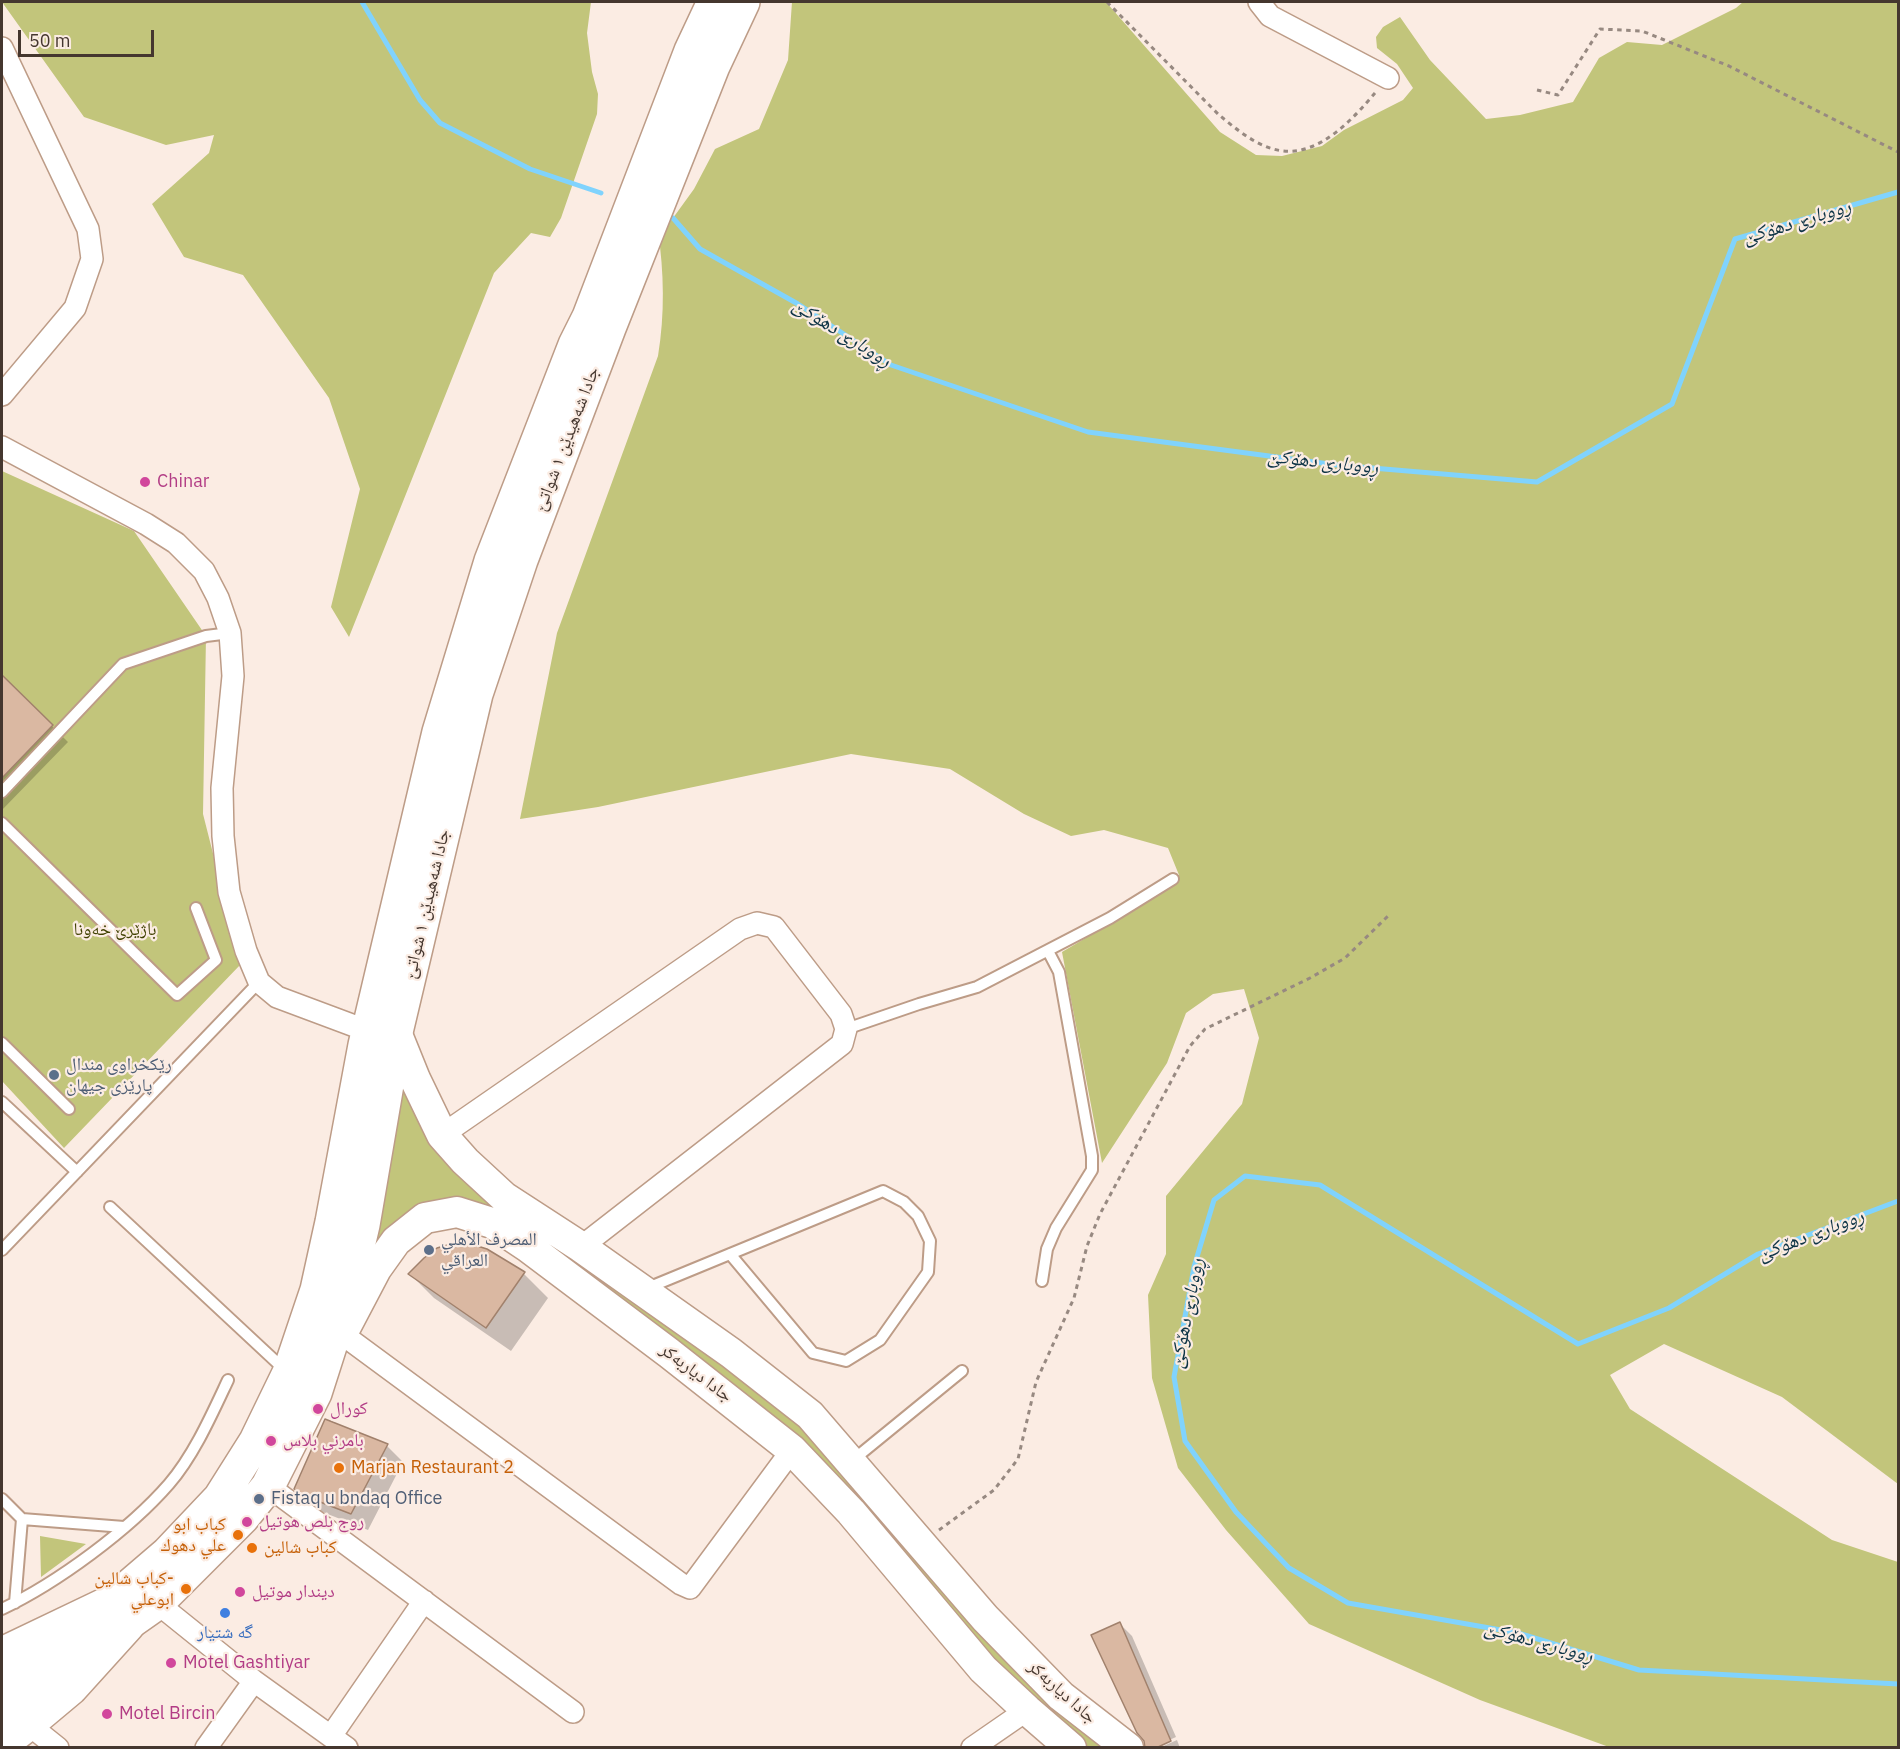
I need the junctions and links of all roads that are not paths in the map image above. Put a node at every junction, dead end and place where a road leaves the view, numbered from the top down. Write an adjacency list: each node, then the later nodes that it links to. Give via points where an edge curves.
1 (714, 2): 5 (main road, جادا شەهیدێن ١ شواتێ)
2 (743, 2): 5 (main road, جادا شەهیدێن ١ شواتێ)
3 (1259, 2): 6 (street, via 1270,16)
4 (2, 48): 7 (street, via 88,229 92,259 75,308)
5 (702, 59): 17 (main road, جادا شەهیدێن ١ شواتێ, via 599,323 476,694)
6 (1388, 78)
7 (2, 395)
8 (2, 447): 9 (street, via 176,543 204,571)
9 (230, 633): 10 (lane, via 206,636 123,664); 15 (street, via 233,676 222,788 223,836 229,892)
10 (2, 792)
11 (2, 823): 13 (lane, via 177,995 216,960)
12 (1173, 879): 14 (lane)
13 (196, 908)
14 (1048, 951): 16 (lane, via 977,987); 27 (lane, via 1059,972 1092,1170 1056,1228 1047,1249)
15 (259, 982): 17 (street, via 277,997); 22 (lane)
16 (846, 1029): 21 (street, via 842,1014 774,927 757,923 740,929); 24 (street, via 842,1044)
17 (382, 1032): 21 (main road, جادا دیاربه‌كر, via 415,1079); 32 (main road, جادا شەهیدێن ١ شواتێ, via 317,1290); 34 (main road, جادا شەهیدێن ١ شواتێ, via 360,1236 347,1293)
18 (2, 1044): 20 (lane)
19 (2, 1102): 22 (lane)
20 (69, 1109)
21 (442, 1136): 24 (main road, جادا دیاربه‌كر, via 504,1197)
22 (77, 1172): 25 (lane)
23 (110, 1207): 32 (lane)
24 (581, 1247): 28 (main road, جادا دیاربه‌كر)
25 (2, 1250)
26 (730, 1254): 26 (lane, via 883,1191 904,1202 918,1216 930,1241 928,1272 880,1340 846,1361 813,1353); 28 (lane)
27 (1042, 1281)
28 (647, 1293): 29 (main road); 36 (main road, جادا دیاربه‌كر, via 810,1415)
29 (631, 1324): 30 (main road, جادا دیاربه‌كر, via 492,1223 458,1212 426,1218 396,1241 376,1269); 35 (main road, جادا دیاربه‌كر)
30 (342, 1334): 34 (main road, جادا دیاربه‌كر); 35 (street, via 690,1588)
31 (962, 1371): 36 (lane)
32 (289, 1373): 45 (main road, جادا شەهیدێن ١ شواتێ, via 256,1441 220,1498)
33 (228, 1380): 40 (lane, via 203,1433 170,1483)
34 (315, 1393): 37 (main road, جادا شەهیدێن ١ شواتێ)
35 (792, 1450): 49 (main road, جادا دیاربه‌كر, via 851,1512 983,1669)
36 (850, 1462): 58 (main road, جادا دیاربه‌كر, via 985,1618 1061,1696)
37 (268, 1486): 41 (street); 43 (main road, جادا شەهیدێن ١ شواتێ, via 243,1517)
38 (2, 1499): 39 (lane)
39 (22, 1519): 40 (lane); 42 (lane)
40 (124, 1527): 42 (lane, via 81,1561)
41 (424, 1601): 50 (street); 52 (street)
42 (15, 1603): 44 (lane)
43 (157, 1603): 45 (main road, جادا شەهیدێن ١ شواتێ); 48 (street)
44 (2, 1609)
45 (119, 1613): 46 (main road); 47 (main road, جادا شەهیدێن ١ شواتێ); 51 (main road, via 71,1688)
46 (2, 1654)
47 (2, 1677)
48 (254, 1681): 52 (street); 55 (street)
49 (1027, 1710): 56 (street); 57 (main road, جادا دیاربه‌كر)
50 (573, 1712)
51 (15, 1718): 53 (main road); 54 (street)
52 (339, 1742)
53 (2, 1744)
54 (57, 1748)
55 (206, 1748)
56 (972, 1748)
57 (1071, 1748)
58 (1128, 1748)

